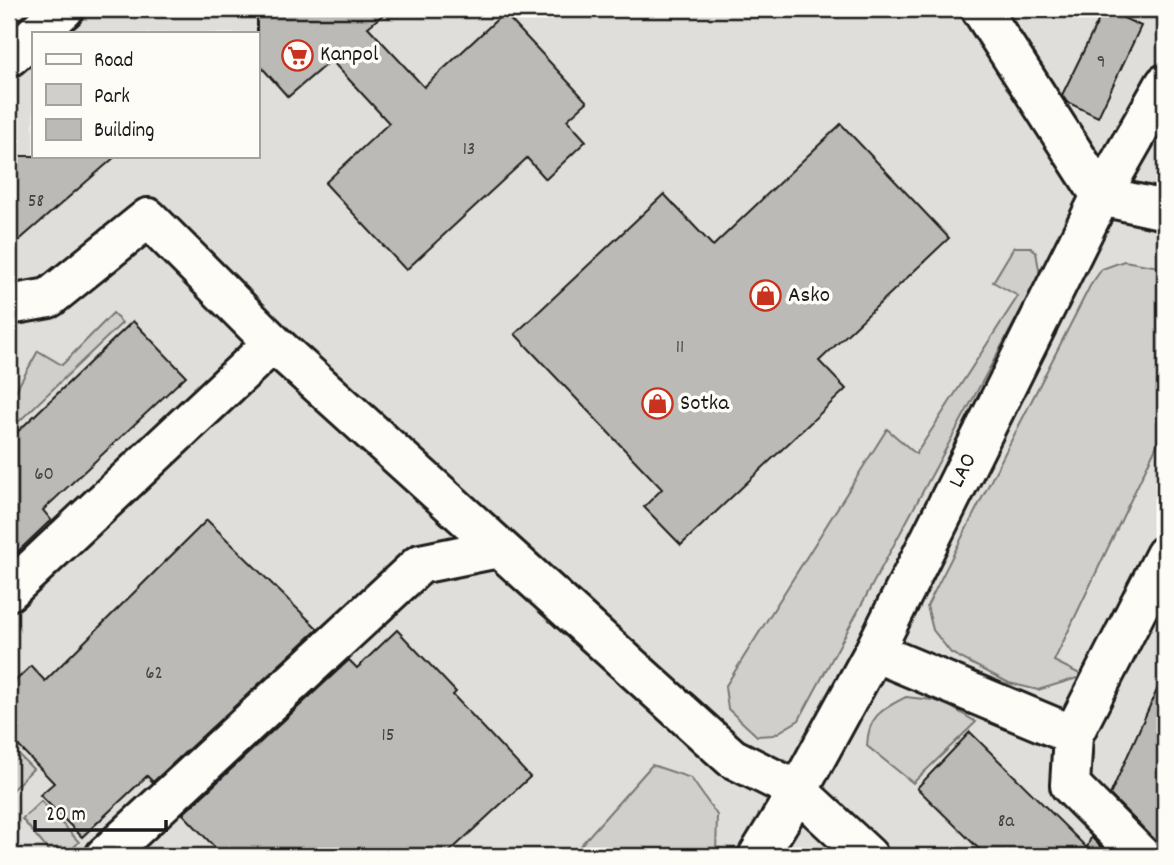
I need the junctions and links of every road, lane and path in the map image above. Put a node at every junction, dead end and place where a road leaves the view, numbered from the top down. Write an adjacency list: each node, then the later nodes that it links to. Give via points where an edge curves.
1 (64, 9): 3 (street)
2 (981, 9): 7 (street)
3 (37, 32)
4 (32, 37): 5 (street)
5 (9, 57)
6 (1165, 84): 7 (street, LAO)
7 (1101, 196): 8 (street); 14 (street, LAO)
8 (1165, 210)
9 (9, 305): 10 (street, via 49,298 148,218)
10 (273, 343): 11 (street); 13 (street)
11 (499, 548): 16 (street, via 732,758); 17 (street, via 420,564)
12 (1165, 555): 15 (street)
13 (9, 591)
14 (874, 652): 15 (street); 16 (street, LAO)
15 (1073, 735): 20 (street, via 1070,785)
16 (798, 791): 18 (street, LAO); 19 (street)
17 (105, 856)
18 (758, 856)
19 (868, 856)
20 (1141, 856)

